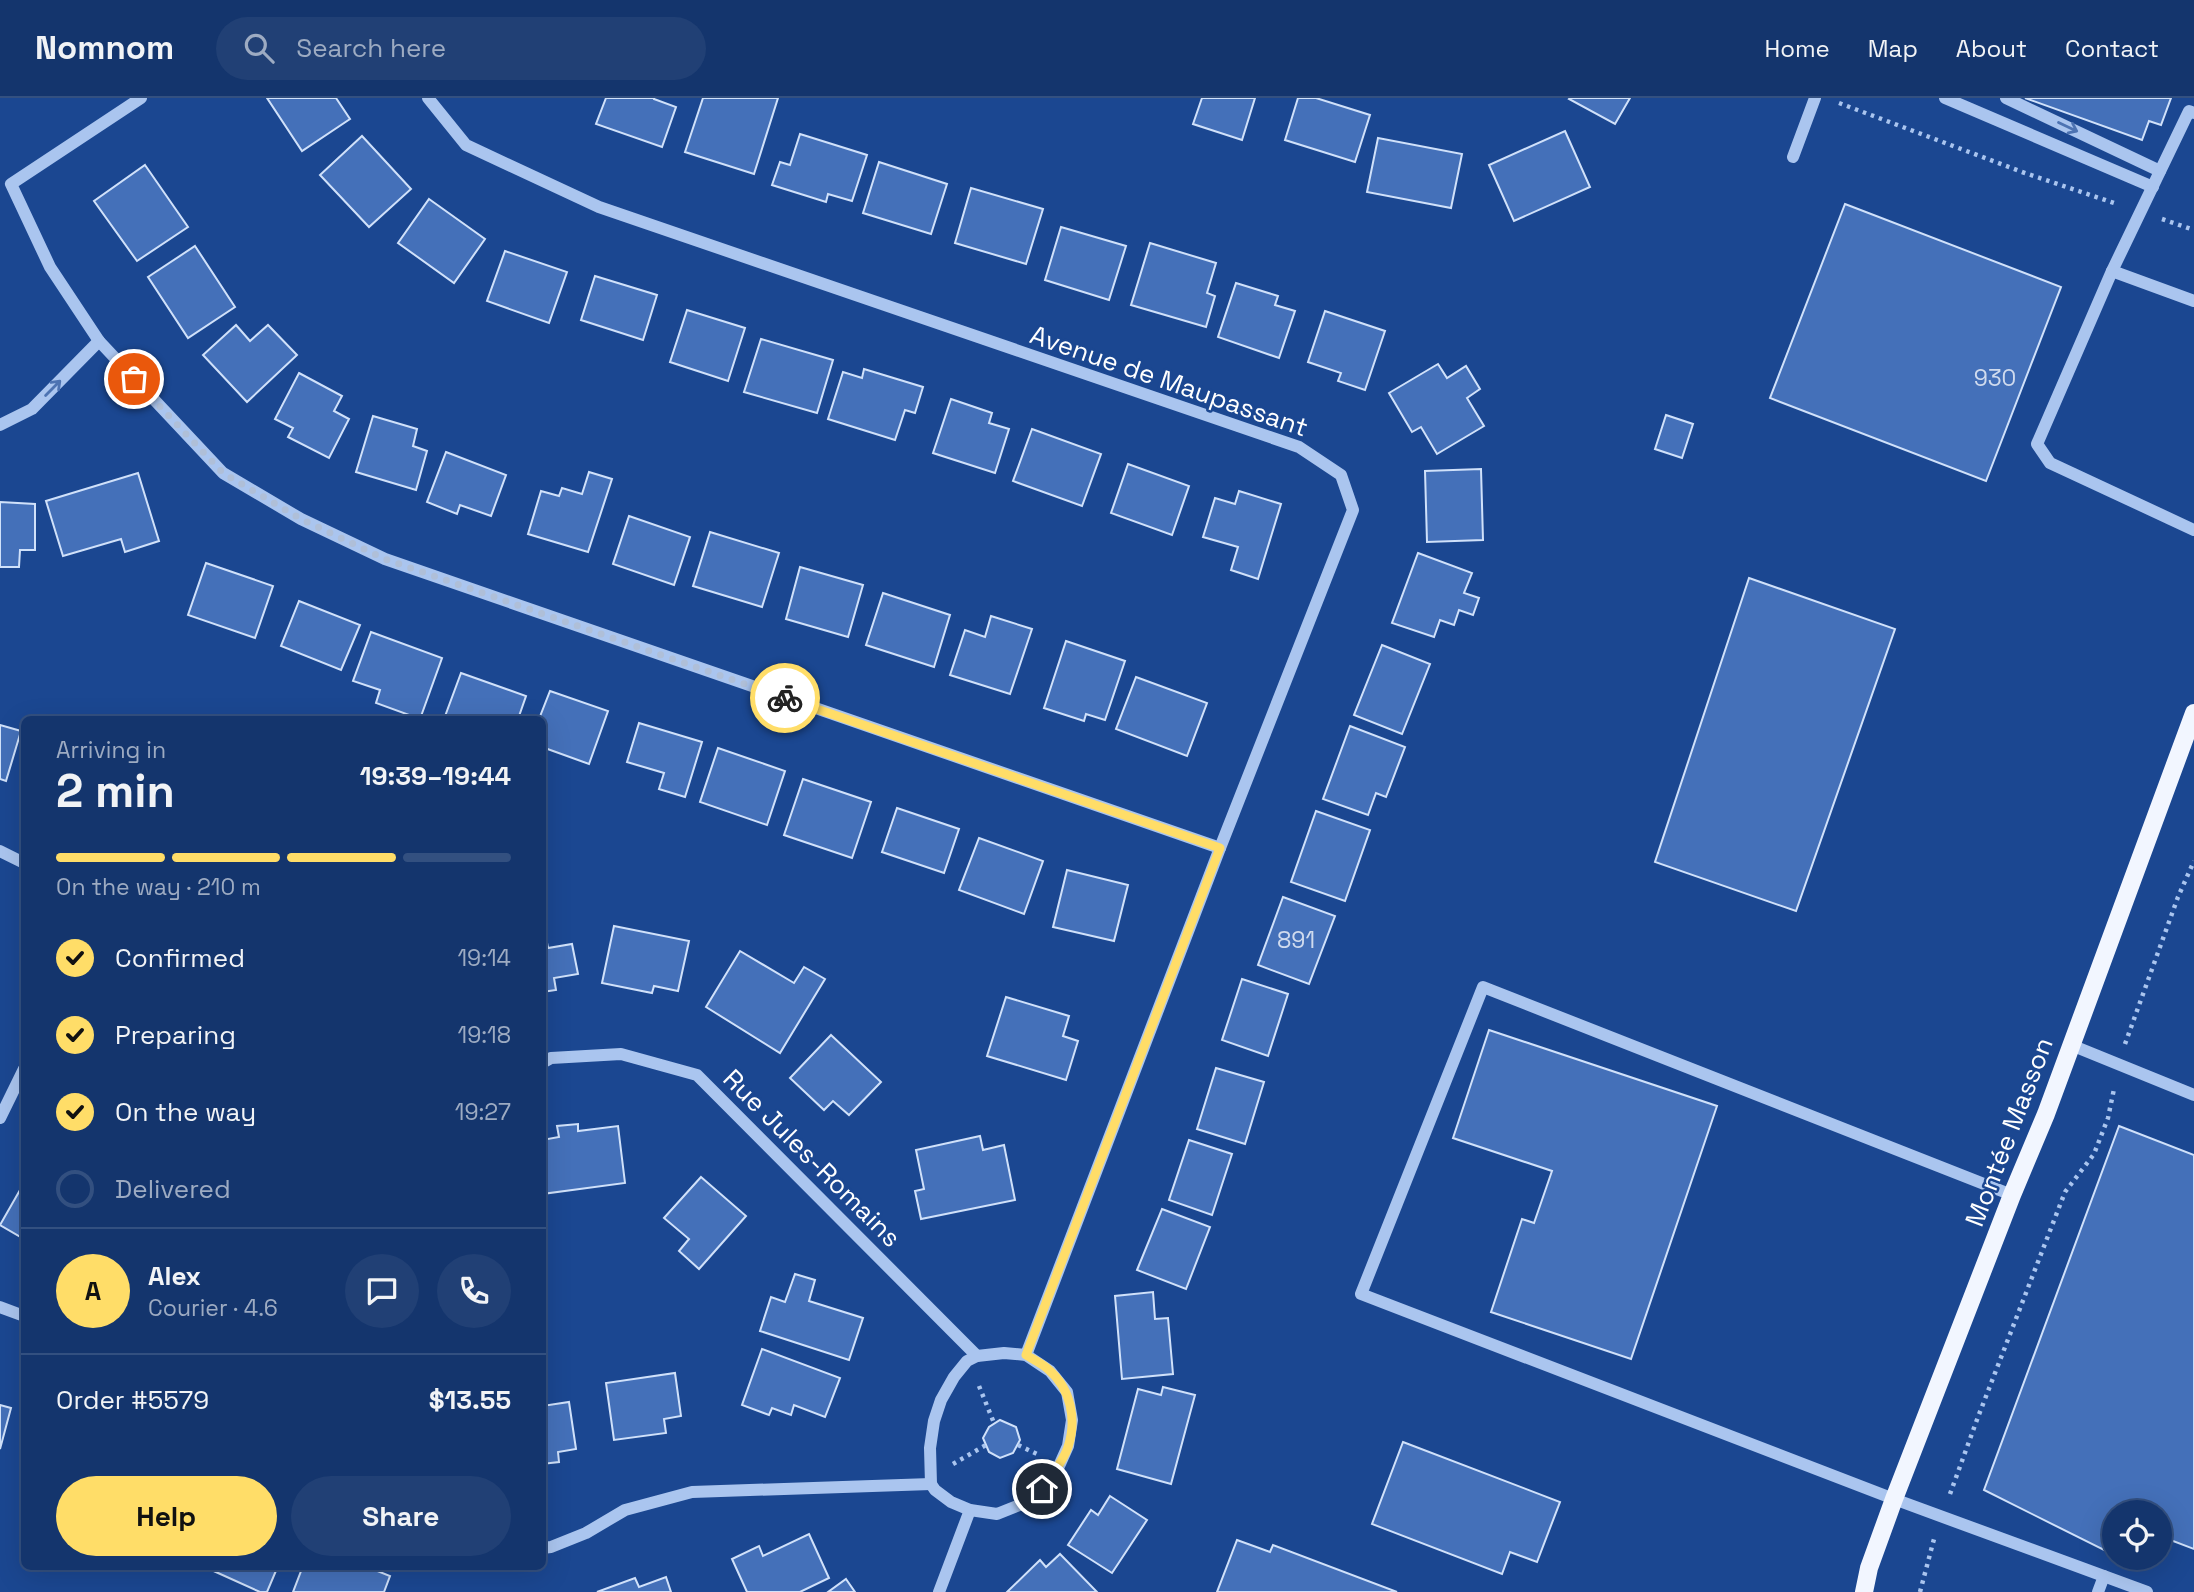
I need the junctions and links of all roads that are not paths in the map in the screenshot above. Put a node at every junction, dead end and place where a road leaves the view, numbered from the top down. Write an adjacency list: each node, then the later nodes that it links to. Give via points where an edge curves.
1 (141, 98): 10 (street)
2 (429, 98): 17 (street, Avenue de Maupassant, via 466,145 599,207 1299,447 1340,475 1353,510)
3 (1815, 98): 7 (street)
4 (1945, 98): 9 (street)
5 (2006, 98): 8 (street, one-way to 8)
6 (2192, 108): 8 (street)
7 (1793, 157)
8 (2161, 171): 9 (street)
9 (2153, 187): 11 (street)
10 (6, 188): 13 (street)
11 (2112, 271): 12 (street); 15 (street, via 2037,444 2050,463)
12 (2194, 301)
13 (99, 341): 14 (street, one-way to 13, via 32,409); 17 (street, via 223,473 301,519 385,559)
14 (0, 425)
15 (2194, 530)
16 (2194, 713): 20 (main road, Montée Masson)
17 (1220, 848): 28 (street, Avenue de Maupassant)
18 (0, 851): 19 (street)
19 (21, 862)
20 (2071, 1045): 23 (street); 25 (main road, Montée Masson)
21 (546, 1061): 29 (street, Rue Jules-Romains, via 621,1054 697,1075)
22 (21, 1075): 24 (street)
23 (2194, 1096)
24 (0, 1118)
25 (2012, 1195): 31 (main road, Montée Masson); 31 (street, via 1483,987 1361,1294)
26 (0, 1307): 27 (street)
27 (21, 1314)
28 (1026, 1355): 29 (street); 32 (street, via 1050,1370 1067,1392 1072,1420 1068,1446 1042,1489 1022,1504 997,1514)
29 (977, 1356): 30 (street, via 954,1377 937,1410 930,1448)
30 (931, 1484): 32 (street, via 951,1502); 33 (street, via 692,1492 625,1510 586,1533)
31 (1894, 1499): 34 (main road, Montée Masson); 35 (street)
32 (970, 1510): 36 (street)
33 (546, 1548)
34 (1869, 1568): 37 (main road, Montée Masson); 38 (main road, Montée Masson)
35 (2104, 1576): 39 (street); 40 (street)
36 (939, 1592)
37 (1852, 1592)
38 (1864, 1592)
39 (2098, 1592)
40 (2147, 1592)

